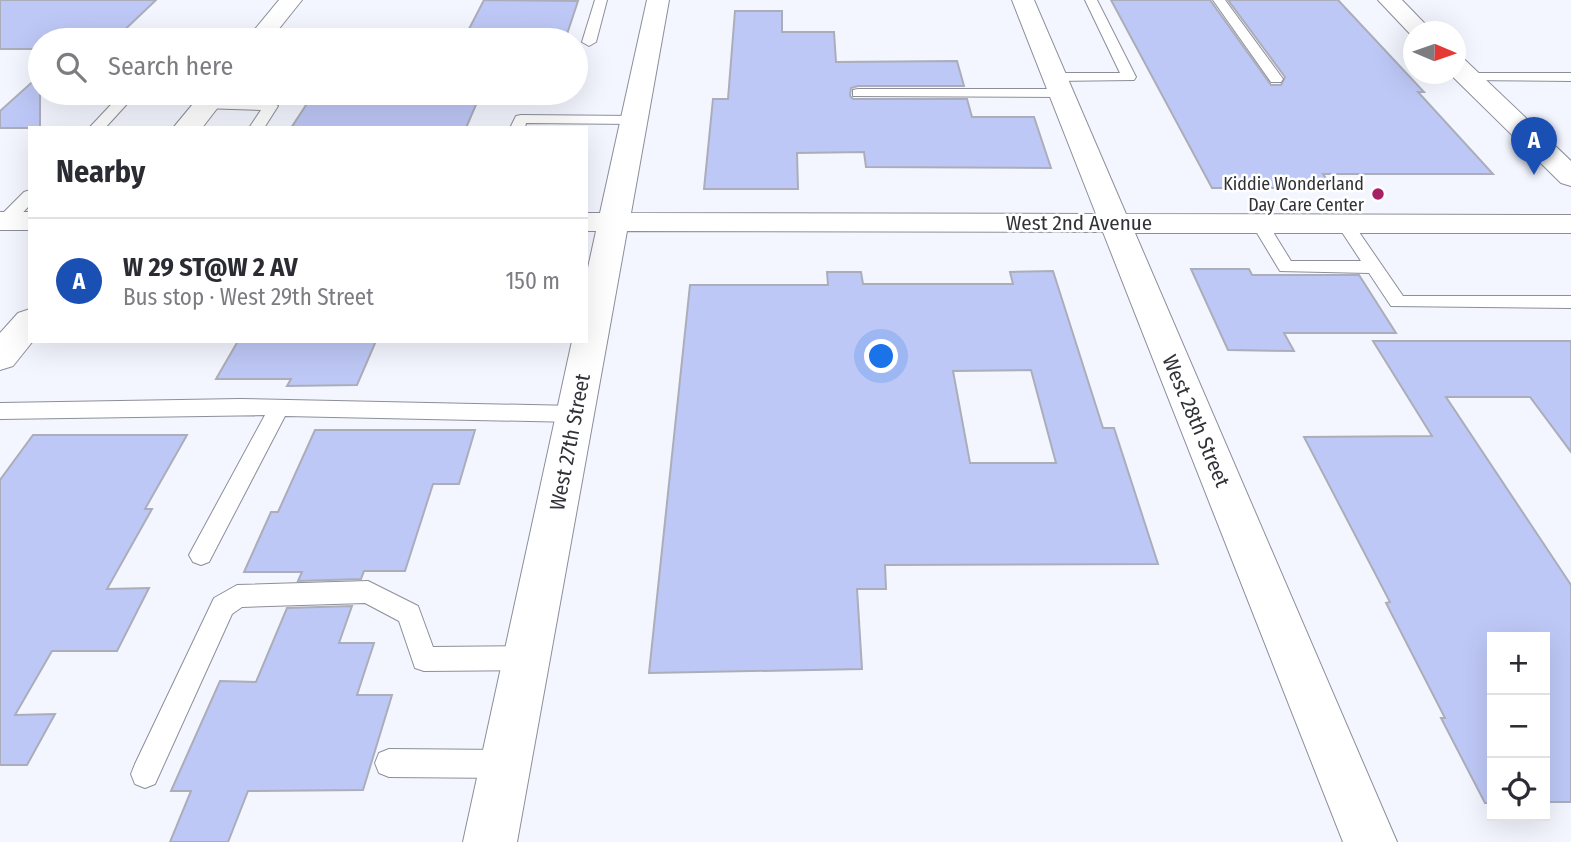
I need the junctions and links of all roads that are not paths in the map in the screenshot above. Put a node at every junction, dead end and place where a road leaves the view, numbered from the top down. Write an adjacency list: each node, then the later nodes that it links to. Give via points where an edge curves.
1 (291, 0): 9 (street)
2 (601, 0): 10 (lane)
3 (658, 0): 20 (street, West 27th Street)
4 (1023, 0): 15 (street, West 28th Street)
5 (1091, 0): 15 (lane, via 1129,77)
6 (1219, 0): 14 (lane)
7 (1389, 0): 8 (street)
8 (1410, 21)
9 (268, 28)
10 (589, 41)
11 (1466, 71): 13 (lane)
12 (1466, 75): 25 (street)
13 (1571, 77)
14 (1276, 79)
15 (1057, 85): 16 (lane); 29 (street, West 28th Street)
16 (858, 93)
17 (118, 105): 21 (lane)
18 (206, 105): 22 (street)
19 (262, 105): 23 (lane, via 271,106)
20 (634, 120): 24 (lane, via 521,119); 28 (street, West 27th Street)
21 (98, 126)
22 (189, 126)
23 (257, 126)
24 (518, 126)
25 (1566, 167)
26 (28, 198): 27 (lane)
27 (12, 220)
28 (600, 222): 29 (street, West 2nd Avenue); 35 (street, West 27th Street)
29 (1113, 223): 30 (street, West 2nd Avenue); 48 (street, West 28th Street)
30 (1259, 223): 31 (street, West 2nd Avenue); 33 (lane, via 1286,267)
31 (1344, 223): 32 (street, West 2nd Avenue); 33 (lane)
32 (1571, 224)
33 (1374, 267): 34 (lane, via 1398,302)
34 (1571, 302)
35 (588, 314)
36 (28, 323): 38 (street)
37 (584, 343): 41 (street, West 27th Street)
38 (0, 357)
39 (279, 408): 40 (lane); 41 (lane); 42 (lane)
40 (0, 411)
41 (575, 414): 43 (street, West 27th Street)
42 (201, 555)
43 (527, 658): 45 (street, West 27th Street); 46 (lane, via 424,659 409,614 368,592 237,596 223,606)
44 (389, 763): 45 (lane)
45 (506, 764): 47 (street, West 27th Street)
46 (145, 774)
47 (490, 842)
48 (1370, 842)

